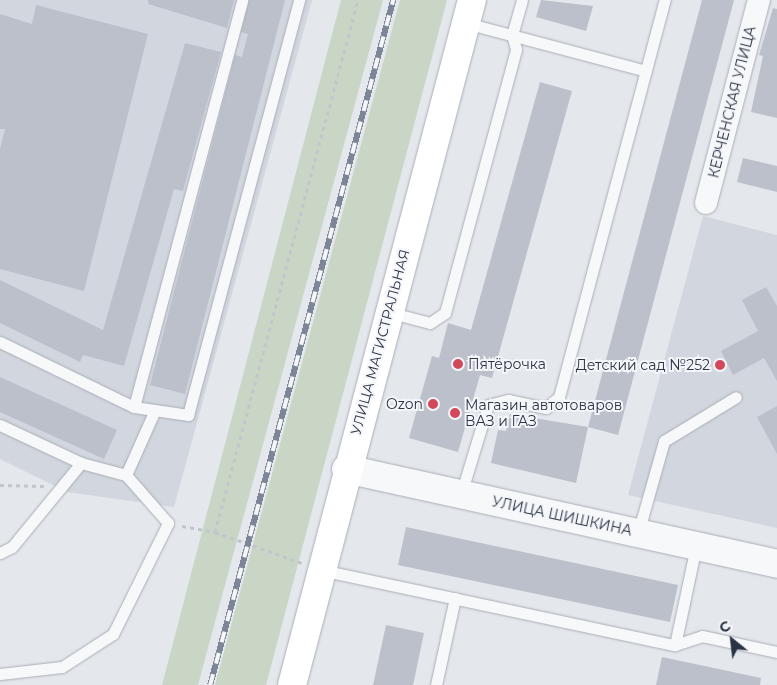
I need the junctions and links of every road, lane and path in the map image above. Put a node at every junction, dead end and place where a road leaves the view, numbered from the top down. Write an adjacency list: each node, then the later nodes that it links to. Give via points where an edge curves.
1 (242, 0): 14 (lane)
2 (299, 0): 15 (lane, via 188,415)
3 (358, 0): 24 (path)
4 (522, 0): 8 (lane)
5 (759, 0): 10 (street, КЕРЧЕНСКАЯ УЛИЦА)
6 (662, 1): 9 (lane)
7 (469, 11): 8 (lane); 11 (main road, УЛИЦА МАГИСТРАЛЬНАЯ)
8 (512, 35): 9 (lane); 11 (lane, via 516,49 445,313 430,323)
9 (646, 70): 22 (lane, via 559,397 546,408 508,400 488,405)
10 (706, 203)
11 (388, 312): 18 (main road, УЛИЦА МАГИСТРАЛЬНАЯ)
12 (0, 342): 14 (lane)
13 (736, 397): 25 (lane, via 664,441)
14 (134, 407): 15 (lane)
15 (155, 410): 19 (lane)
16 (0, 425): 17 (lane)
17 (81, 463): 19 (lane); 21 (lane)
18 (346, 469): 22 (street, УЛИЦА ШИШКИНА); 29 (main road, УЛИЦА МАГИСТРАЛЬНАЯ)
19 (126, 475): 33 (lane, via 168,523 113,634 62,666)
20 (0, 485): 21 (path)
21 (60, 489): 27 (lane, via 12,547)
22 (461, 494): 25 (street, УЛИЦА ШИШКИНА)
23 (183, 526): 24 (path)
24 (215, 532): 29 (path)
25 (638, 533): 26 (street, УЛИЦА ШИШКИНА)
26 (696, 546): 28 (street, УЛИЦА ШИШКИНА); 31 (lane)
27 (0, 553)
28 (777, 564)
29 (321, 570): 30 (lane); 34 (main road, УЛИЦА МАГИСТРАЛЬНАЯ)
30 (455, 598): 31 (lane); 35 (lane)
31 (675, 645): 32 (lane, via 702,636)
32 (777, 652)
33 (0, 674)
34 (292, 685)
35 (436, 685)

